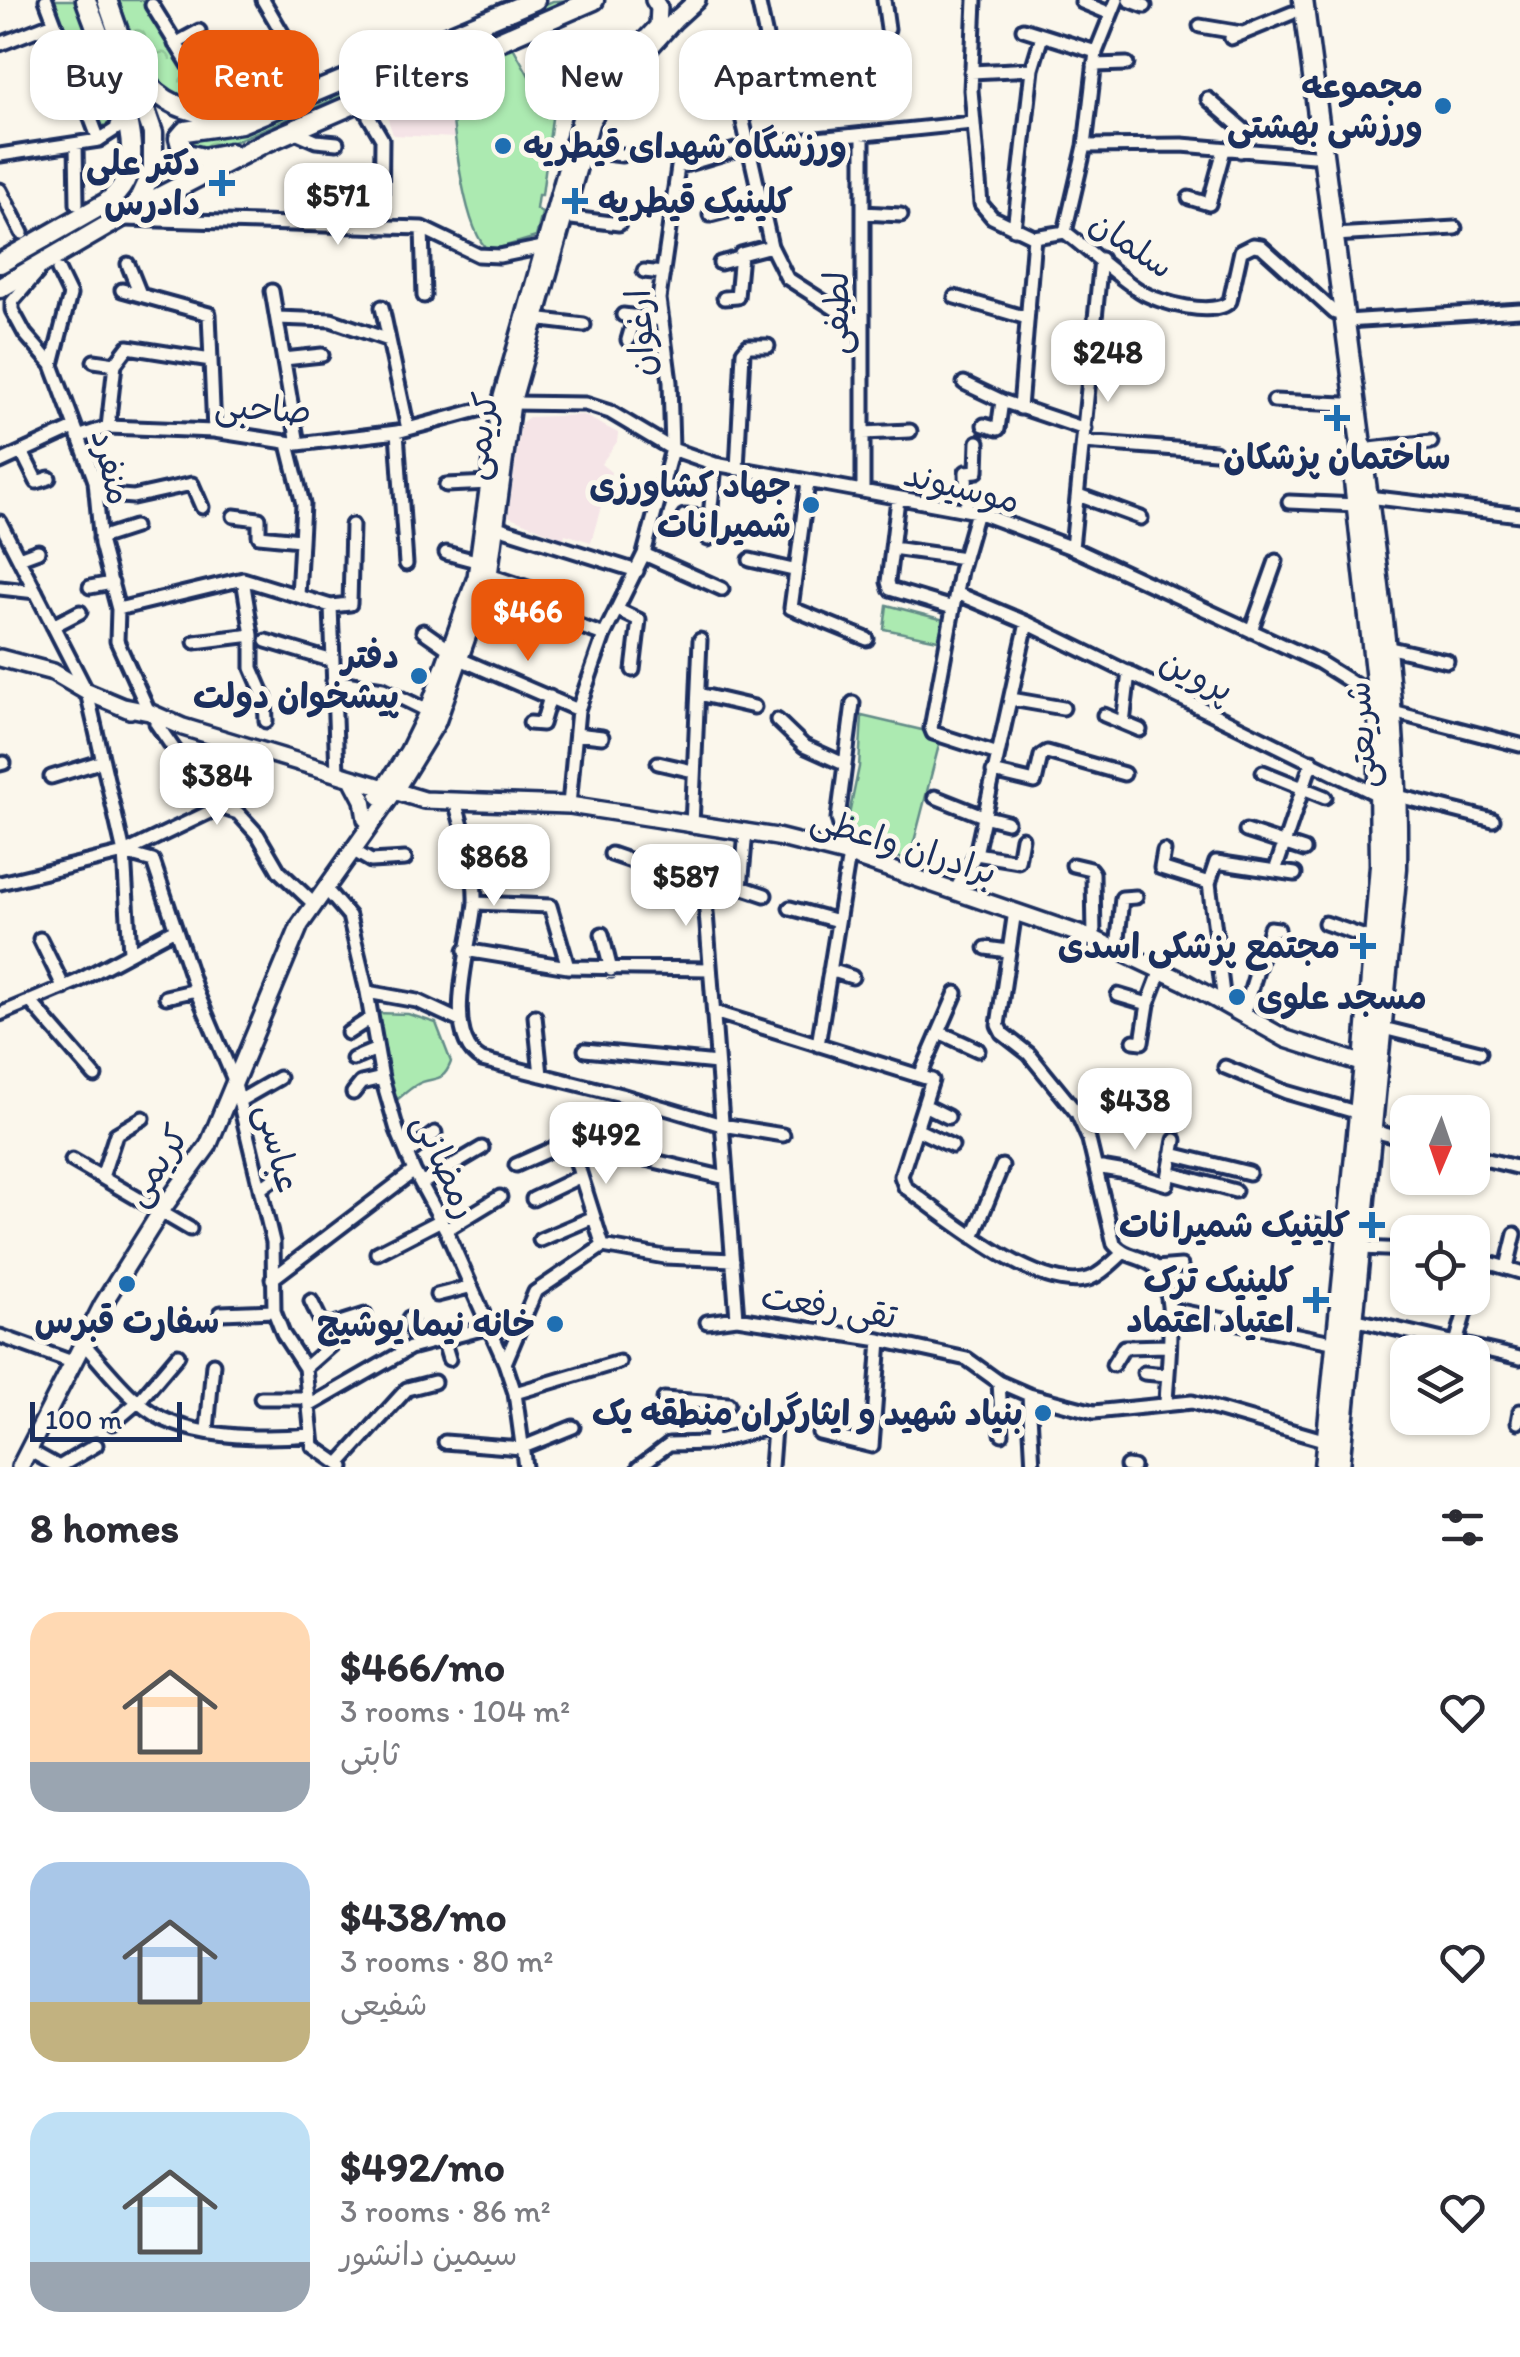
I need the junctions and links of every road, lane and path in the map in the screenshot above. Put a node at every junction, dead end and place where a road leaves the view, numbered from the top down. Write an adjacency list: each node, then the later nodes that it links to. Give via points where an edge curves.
1 (46, 0): 19 (street)
2 (86, 0): 23 (main road)
3 (106, 0): 24 (main road)
4 (263, 0): 25 (street)
5 (535, 0): 36 (main road)
6 (594, 0): 28 (main road)
7 (654, 0): 80 (main road, کریمی, via 658,26 585,107)
8 (697, 0): 55 (main road, کریمی, via 605,98)
9 (758, 0): 26 (street)
10 (884, 0): 21 (street)
11 (975, 0): 35 (street, سلمان)
12 (1117, 0): 18 (street)
13 (1129, 0): 17 (street)
14 (1082, 2): 18 (street)
15 (1295, 4): 20 (street, via 1237,36); 60 (main road, شریعتی); 77 (main road, شریعتی)
16 (152, 5): 31 (street)
17 (1145, 6)
18 (1111, 14): 32 (street)
19 (54, 23): 30 (street); 49 (street)
20 (1200, 26)
21 (888, 29)
22 (1022, 29): 27 (street)
23 (96, 30)
24 (117, 30)
25 (280, 30)
26 (764, 30)
27 (1042, 36): 32 (street); 34 (street)
28 (505, 37)
29 (178, 42): 31 (street)
30 (0, 44)
31 (175, 44): 45 (street, via 206,92)
32 (1095, 58): 33 (street); 54 (street)
33 (1127, 64)
34 (1032, 69): 35 (street); 74 (street)
35 (971, 72): 46 (street, سلمان)
36 (319, 92)
37 (158, 94): 45 (main road, via 189,112)
38 (1208, 98): 57 (street, via 1246,132)
39 (339, 111): 47 (main road)
40 (118, 120): 49 (street, via 116,130)
41 (126, 120): 83 (main road, via 132,146 122,187 106,203)
42 (150, 120): 66 (main road, via 153,169)
43 (371, 120): 71 (street, via 382,139)
44 (743, 120): 53 (street)
45 (247, 121): 50 (main road, via 185,131 179,145 183,153 203,158)
46 (972, 123): 48 (street); 74 (street, سلمان, via 981,204)
47 (293, 131): 50 (main road); 51 (street)
48 (863, 134): 53 (street); 65 (street, لطیفی)
49 (99, 140): 52 (street)
50 (264, 143): 66 (main road)
51 (337, 143)
52 (76, 145): 58 (street); 64 (street)
53 (748, 146): 63 (street); 88 (street, ارغوان, via 678,167)
54 (1085, 146): 56 (street); 75 (street)
55 (581, 150): 59 (street); 69 (main road, کریمی)
56 (1224, 150): 57 (street); 62 (street, via 1208,204)
57 (1240, 151): 60 (street)
58 (0, 155)
59 (622, 156)
60 (1314, 156): 98 (main road, شریعتی)
61 (0, 190): 76 (street)
62 (1189, 198)
63 (760, 202): 67 (street); 79 (street)
64 (77, 204)
65 (863, 213): 68 (street); 104 (street, لطیفی)
66 (127, 214): 71 (street); 85 (main road)
67 (710, 215)
68 (901, 215)
69 (564, 217): 70 (street); 101 (main road, کریمی)
70 (619, 224)
71 (381, 228): 72 (street)
72 (422, 228): 80 (street, via 478,256); 93 (street)
73 (1455, 228): 77 (street)
74 (1014, 229): 78 (street, سلمان)
75 (1064, 232): 78 (street, سلمان); 82 (street, سلمان)
76 (22, 233)
77 (1334, 235): 98 (main road, شریعتی)
78 (1034, 237): 100 (street)
79 (771, 246): 81 (street); 104 (street, via 787,278)
80 (543, 247): 117 (main road, کریمی)
81 (739, 258): 84 (street); 95 (street, via 737,297)
82 (1101, 259): 98 (street, سلمان, via 1142,293 1215,311 1230,301 1240,251 1262,246); 127 (street)
83 (0, 263)
84 (720, 263)
85 (55, 264): 89 (main road); 113 (street, via 70,296); 113 (street, منفرد, via 29,280 11,306)
86 (128, 264): 92 (street)
87 (644, 270): 88 (street)
88 (663, 272): 102 (street, ارغوان)
89 (1, 288)
90 (122, 290): 92 (street)
91 (272, 291): 99 (street)
92 (140, 294): 109 (street, via 209,314)
93 (424, 296)
94 (954, 297): 100 (street)
95 (724, 298)
96 (382, 308): 105 (street)
97 (1520, 310): 98 (street)
98 (1340, 317): 118 (main road, شریعتی); 132 (main road, شریعتی)
99 (277, 318): 105 (street, via 331,320); 110 (street)
100 (1027, 318): 119 (street)
101 (534, 319): 103 (street); 117 (main road, کریمی)
102 (662, 320): 106 (street, via 629,316); 131 (street, ارغوان)
103 (584, 325)
104 (863, 327): 126 (street, لطیفی)
105 (389, 340): 122 (street)
106 (628, 340)
107 (768, 346): 137 (street, via 743,352)
108 (322, 355): 110 (street)
109 (211, 360): 112 (street, via 128,347); 123 (street)
110 (284, 360): 130 (street)
111 (94, 361): 112 (street)
112 (115, 364): 121 (street)
113 (52, 365): 125 (street, منفرد)
114 (964, 383): 115 (street)
115 (1002, 401): 119 (street); 120 (street, via 998,429)
116 (1274, 401): 118 (street)
117 (506, 404): 122 (street, صاحبی); 131 (street, موسیوند, via 584,404); 140 (main road, کریمی); 158 (main road, کریمی)
118 (1345, 404): 146 (main road, شریعتی)
119 (1020, 408): 127 (street)
120 (984, 425)
121 (108, 427): 123 (street, صاحبی); 125 (street, صاحبی)
122 (402, 430): 130 (street, صاحبی); 171 (street)
123 (214, 431): 130 (street, صاحبی)
124 (910, 431): 126 (street)
125 (76, 433): 133 (street, صاحبی); 143 (street, منفرد)
126 (864, 434): 142 (street, لطیفی)
127 (1085, 435): 134 (street); 144 (street)
128 (978, 442): 149 (street, via 977,471 966,472)
129 (1431, 442): 132 (street)
130 (293, 444): 161 (street, via 303,504)
131 (672, 449): 136 (street, موسیوند); 166 (street, ارغوان)
132 (1362, 450): 146 (main road, شریعتی)
133 (22, 452): 135 (street, صاحبی); 138 (street, via 37,482)
134 (1215, 452)
135 (0, 462)
136 (716, 464): 137 (street, موسیوند); 153 (street)
137 (738, 469): 139 (street, موسیوند)
138 (49, 478)
139 (808, 482): 142 (street, موسیوند); 173 (street)
140 (490, 483): 141 (street); 172 (main road, کریمی)
141 (446, 485)
142 (864, 491): 145 (street, موسیوند)
143 (96, 494): 148 (street, via 133,496 192,484); 159 (street, منفرد)
144 (1078, 496): 154 (street); 163 (street)
145 (898, 499): 149 (street, موسیوند); 162 (street)
146 (1363, 501): 147 (street); 150 (street); 202 (main road, شریعتی); 215 (main road, شریعتی)
147 (1289, 502)
148 (202, 508)
149 (972, 511): 163 (street, موسیوند); 168 (street)
150 (1520, 515)
151 (234, 516): 161 (street, via 259,519 260,536)
152 (684, 516): 153 (street)
153 (710, 517): 160 (street)
154 (1141, 518)
155 (0, 522): 167 (street)
156 (352, 525): 184 (street, via 350,604)
157 (134, 527): 159 (street)
158 (497, 527): 172 (main road, کریمی); 174 (street)
159 (100, 538): 176 (street, منفرد)
160 (708, 539)
161 (300, 540): 183 (street)
162 (892, 548): 168 (street); 185 (street, via 890,590)
163 (1072, 548): 195 (street, موسیوند)
164 (38, 550): 167 (street)
165 (446, 553): 172 (street)
166 (644, 554): 174 (street, ارغوان); 179 (street)
167 (18, 558): 180 (street)
168 (964, 558): 182 (street)
169 (750, 560): 173 (street)
170 (1276, 561): 195 (street)
171 (406, 564)
172 (485, 568): 181 (street); 203 (main road, کریمی)
173 (794, 570): 198 (street, via 791,608)
174 (637, 571): 187 (street, ارغوان)
175 (242, 579): 183 (street); 186 (street); 196 (street)
176 (112, 583): 177 (street); 186 (street, منفرد)
177 (90, 587)
178 (0, 588): 180 (street)
179 (722, 589)
180 (36, 592): 192 (street)
181 (540, 592)
182 (956, 594): 185 (street); 191 (street, پروین)
183 (298, 596): 184 (street)
184 (331, 606): 205 (street)
185 (953, 608): 230 (street, via 931,731)
186 (118, 609): 221 (street, منفرد, via 116,641)
187 (618, 610): 189 (street); 197 (street, ارغوان)
188 (80, 612): 192 (street)
189 (639, 620): 193 (street); 207 (street)
190 (568, 622): 197 (street)
191 (1027, 622): 208 (street, پروین); 213 (street)
192 (53, 626): 210 (street)
193 (652, 626)
194 (423, 631): 203 (street)
195 (1250, 631): 215 (street, موسیوند, via 1319,662)
196 (252, 635): 200 (street); 223 (street, via 252,668)
197 (604, 635): 218 (street, ارغوان)
198 (866, 639)
199 (700, 640): 211 (street)
200 (195, 642)
201 (266, 642): 205 (street)
202 (1386, 647): 206 (street); 215 (main road, شریعتی)
203 (455, 655): 212 (street); 219 (main road, کریمی); 242 (main road, کریمی, via 437,722)
204 (0, 658): 210 (main road, برادران واعظی, via 53,672)
205 (333, 661): 209 (street)
206 (1447, 661)
207 (633, 670)
208 (1129, 672): 224 (street); 232 (street, پروین)
209 (333, 681): 219 (street, via 383,690); 239 (street)
210 (87, 692): 221 (main road, برادران واعظی); 231 (street)
211 (698, 694): 216 (street); 235 (street)
212 (550, 697): 218 (street); 225 (street, via 542,724)
213 (1011, 698): 217 (street); 230 (street)
214 (853, 703): 234 (street)
215 (1385, 705): 229 (street, موسیوند); 243 (main road, شریعتی)
216 (754, 707)
217 (1063, 708)
218 (578, 710): 227 (street, ارغوان)
219 (428, 712): 242 (main road, کریمی)
220 (1104, 715): 224 (street)
221 (152, 718): 239 (main road, برادران واعظی); 248 (street, منفرد)
222 (777, 720): 234 (street, via 804,746)
223 (266, 721)
224 (1123, 722): 226 (street)
225 (530, 723)
226 (1140, 730)
227 (576, 734): 228 (street); 247 (street, ارغوان)
228 (602, 737)
229 (1520, 745)
230 (998, 754): 236 (street)
231 (102, 761): 240 (street); 261 (street)
232 (1312, 761): 241 (street); 243 (street, پروین)
233 (658, 763): 235 (street)
234 (844, 764): 263 (street, via 838,819)
235 (693, 771): 253 (street)
236 (994, 772): 238 (street, via 1035,782 1047,752); 249 (street)
237 (1263, 772): 241 (street)
238 (1124, 774)
239 (344, 776): 242 (main road, برادران واعظی); 250 (main road, via 364,800)
240 (51, 777)
241 (1302, 789): 245 (street); 257 (street)
242 (389, 790): 246 (main road, برادران واعظی); 250 (main road, کریمی); 258 (main road, کریمی)
243 (1390, 796): 251 (street, پروین); 286 (main road, شریعتی); 313 (main road, شریعتی, via 1398,868)
244 (935, 797): 249 (street)
245 (1324, 798)
246 (455, 801): 247 (main road, برادران واعظی); 275 (street)
247 (569, 805): 253 (main road, برادران واعظی)
248 (220, 807): 261 (street); 276 (street, منفرد, via 238,813 279,871)
249 (983, 816): 252 (street); 264 (street)
250 (366, 818): 271 (main road, کریمی)
251 (1493, 820)
252 (1007, 822)
253 (692, 826): 255 (main road, برادران واعظی)
254 (1246, 831): 257 (street)
255 (746, 832): 263 (main road, برادران واعظی); 273 (street, via 741,887)
256 (1022, 838): 264 (street, via 1018,861)
257 (1284, 843): 259 (street); 267 (street)
258 (354, 850): 265 (street, via 371,861); 271 (main road, کریمی)
259 (1304, 850)
260 (1164, 851): 270 (street, via 1160,868)
261 (124, 853): 269 (street); 281 (street, عباسی, via 153,861); 291 (street)
262 (611, 854): 293 (street, تقی رفعت, via 704,886)
263 (849, 854): 272 (main road, برادران واعظی); 279 (street)
264 (976, 854): 272 (street)
265 (405, 858)
266 (1073, 865): 285 (street, via 1092,870)
267 (1275, 871): 268 (street); 270 (street, via 1216,862)
268 (1295, 874)
269 (0, 883)
270 (1209, 884): 305 (street)
271 (325, 888): 276 (main road, کریمی); 300 (street, رمضانی, via 349,916)
272 (955, 890): 278 (main road, برادران واعظی)
273 (766, 895)
274 (1136, 898): 288 (street, via 1122,898)
275 (474, 903): 289 (street); 292 (street, via 550,906)
276 (314, 904): 331 (main road, کریمی)
277 (790, 908): 279 (street)
278 (1015, 912): 285 (main road, برادران واعظی); 290 (street)
279 (838, 921): 295 (street)
280 (1326, 923): 286 (street)
281 (175, 930): 291 (street); 299 (street, عباسی)
282 (1278, 930): 308 (street, via 1270,928)
283 (602, 934): 294 (street)
284 (40, 939): 298 (street)
285 (1094, 939): 288 (main road, برادران واعظی)
286 (1374, 940): 324 (main road, شریعتی)
287 (986, 948): 290 (street)
288 (1117, 949): 296 (main road, برادران واعظی)
289 (466, 950): 292 (street); 312 (street)
290 (1008, 951): 336 (street, via 998,1025)
291 (130, 952): 298 (street)
292 (568, 967): 294 (street)
293 (710, 968): 294 (street); 307 (street, تقی رفعت)
294 (611, 970)
295 (830, 970): 297 (street); 317 (street)
296 (1161, 970): 305 (main road, برادران واعظی); 306 (street)
297 (852, 977)
298 (64, 988): 304 (street)
299 (196, 990): 303 (street); 331 (street, عباسی)
300 (367, 992): 311 (street, رمضانی); 312 (street, via 418,1002)
301 (956, 994): 314 (street)
302 (1118, 995): 306 (street)
303 (166, 997)
304 (30, 1001): 309 (street); 327 (street)
305 (1224, 1002): 308 (main road, برادران واعظی)
306 (1148, 1004): 316 (street, via 1142,1042)
307 (714, 1012): 317 (street); 323 (street, تقی رفعت)
308 (1244, 1013): 324 (main road, برادران واعظی, via 1286,1038)
309 (0, 1014)
310 (535, 1016): 326 (street)
311 (372, 1018): 315 (street); 318 (street, رمضانی)
312 (460, 1021): 326 (street, via 477,1058)
313 (1382, 1028): 321 (street); 342 (main road, شریعتی)
314 (939, 1032): 320 (street); 330 (street)
315 (348, 1033)
316 (1134, 1041)
317 (818, 1045): 330 (street)
318 (377, 1049): 322 (street); 329 (street, رمضانی)
319 (586, 1050): 323 (street)
320 (978, 1050)
321 (1480, 1052)
322 (353, 1059)
323 (718, 1063): 340 (street, تقی رفعت)
324 (1364, 1064): 337 (main road, شریعتی)
325 (1224, 1067): 337 (street)
326 (541, 1074): 340 (street)
327 (95, 1076)
328 (279, 1078): 334 (street)
329 (382, 1078): 332 (street, via 361,1083); 350 (street, رمضانی)
330 (926, 1078): 335 (street)
331 (234, 1080): 334 (street, عباسی); 370 (main road, کریمی, via 208,1146)
332 (353, 1093)
333 (1145, 1096): 336 (street, via 1140,1118)
334 (239, 1101): 366 (street, عباسی)
335 (924, 1105): 338 (street); 341 (street)
336 (1077, 1113): 356 (street)
337 (1359, 1114): 378 (main road, شریعتی)
338 (948, 1117)
339 (143, 1118): 362 (street, via 116,1134)
340 (722, 1125): 344 (street); 364 (street, تقی رفعت)
341 (916, 1129): 348 (street); 376 (street, via 901,1176 905,1188)
342 (1372, 1131): 345 (street); 378 (main road, شریعتی)
343 (436, 1132): 350 (street)
344 (783, 1135)
345 (1390, 1136)
346 (1175, 1140): 351 (street)
347 (570, 1141): 354 (street); 363 (street); 364 (street)
348 (952, 1146)
349 (482, 1148): 365 (street)
350 (406, 1154): 358 (street, رمضانی)
351 (1172, 1154): 359 (street); 360 (street)
352 (72, 1160): 362 (street)
353 (1490, 1160): 357 (street)
354 (516, 1165)
355 (1002, 1166): 376 (street)
356 (1096, 1168): 359 (street, via 1167,1184); 382 (street)
357 (1520, 1168)
358 (414, 1171): 365 (street, رمضانی); 389 (street)
359 (1169, 1172): 367 (street)
360 (1249, 1173)
361 (281, 1174): 366 (street)
362 (102, 1176): 370 (street)
363 (581, 1176): 369 (street); 371 (street)
364 (726, 1178): 383 (street, تقی رفعت)
365 (421, 1184): 372 (street, رمضانی)
366 (260, 1189): 389 (street, عباسی, via 273,1242)
367 (1235, 1191)
368 (500, 1197): 372 (street)
369 (533, 1199)
370 (161, 1211): 374 (street); 407 (main road, کریمی)
371 (594, 1217): 377 (street); 379 (street)
372 (444, 1225): 381 (street); 390 (street, رمضانی)
373 (1312, 1225): 378 (street)
374 (190, 1228)
375 (1515, 1234): 386 (street)
376 (973, 1236): 382 (street, via 1008,1260 1064,1279 1090,1279)
377 (540, 1240)
378 (1354, 1242): 380 (street); 399 (main road, شریعتی); 408 (main road, شریعتی)
379 (604, 1246): 383 (street); 417 (street, via 535,1292)
380 (1390, 1247)
381 (377, 1254)
382 (1122, 1254): 387 (street)
383 (732, 1260): 398 (street, تقی رفعت)
384 (1490, 1263): 386 (street)
385 (1182, 1266): 387 (street)
386 (1507, 1267): 388 (street)
387 (1156, 1268): 393 (street)
388 (1520, 1272)
389 (272, 1279): 394 (street, عباسی)
390 (469, 1286): 391 (street); 401 (street, رمضانی)
391 (437, 1294)
392 (319, 1307): 402 (street)
393 (1170, 1309): 408 (street); 410 (street)
394 (274, 1311): 395 (street); 420 (street, عباسی)
395 (221, 1313)
396 (365, 1315): 402 (street)
397 (409, 1318): 409 (street)
398 (736, 1318): 400 (street); 406 (street, تقی رفعت)
399 (1353, 1319): 403 (street); 453 (main road, شریعتی)
400 (706, 1322)
401 (488, 1327): 405 (street); 417 (street, رمضانی)
402 (324, 1328): 420 (street, via 332,1344)
403 (1422, 1335)
404 (0, 1336): 415 (street)
405 (444, 1339): 409 (street); 414 (street)
406 (880, 1340): 424 (street, تقی رفعت, via 967,1359); 437 (street, via 872,1446)
407 (83, 1343): 415 (main road, کریمی); 429 (street)
408 (1337, 1343): 440 (main road, شریعتی)
409 (417, 1346): 430 (street)
410 (1168, 1346): 419 (street, via 1124,1347); 422 (street)
411 (1490, 1351): 413 (street)
412 (178, 1354): 429 (street)
413 (1520, 1358)
414 (449, 1359)
415 (72, 1362): 445 (main road, کریمی)
416 (620, 1362): 425 (street)
417 (506, 1363): 425 (street, رمضانی)
418 (213, 1364): 436 (street)
419 (1114, 1365)
420 (305, 1368): 430 (street, عباسی)
421 (1144, 1373): 422 (street)
422 (1167, 1374): 431 (street)
423 (434, 1382): 446 (street, via 407,1389)
424 (999, 1382): 426 (street, تقی رفعت); 438 (street)
425 (515, 1393): 444 (street, رمضانی)
426 (1029, 1395): 431 (street, تقی رفعت, via 1094,1412); 451 (street)
427 (261, 1398): 430 (street)
428 (664, 1399): 432 (street)
429 (138, 1401): 434 (street); 436 (street, via 162,1418)
430 (308, 1402): 439 (street, عباسی)
431 (1166, 1403): 440 (street, تقی رفعت, via 1192,1402)
432 (714, 1404): 433 (street); 442 (street)
433 (728, 1404)
434 (112, 1423)
435 (573, 1427): 444 (street)
436 (207, 1430): 439 (street, via 241,1438)
437 (819, 1433)
438 (1002, 1434)
439 (311, 1435): 446 (street, via 313,1446)
440 (1327, 1441): 452 (main road, شریعتی)
441 (445, 1442): 444 (street)
442 (711, 1443): 449 (street, via 669,1444); 450 (street, via 774,1428)
443 (96, 1445): 445 (street, via 59,1466)
444 (520, 1448): 448 (street, رمضانی)
445 (30, 1451): 447 (main road, کریمی)
446 (341, 1466)
447 (20, 1467)
448 (524, 1467)
449 (640, 1467)
450 (771, 1467)
451 (1033, 1467)
452 (1324, 1467)
453 (1338, 1467)

